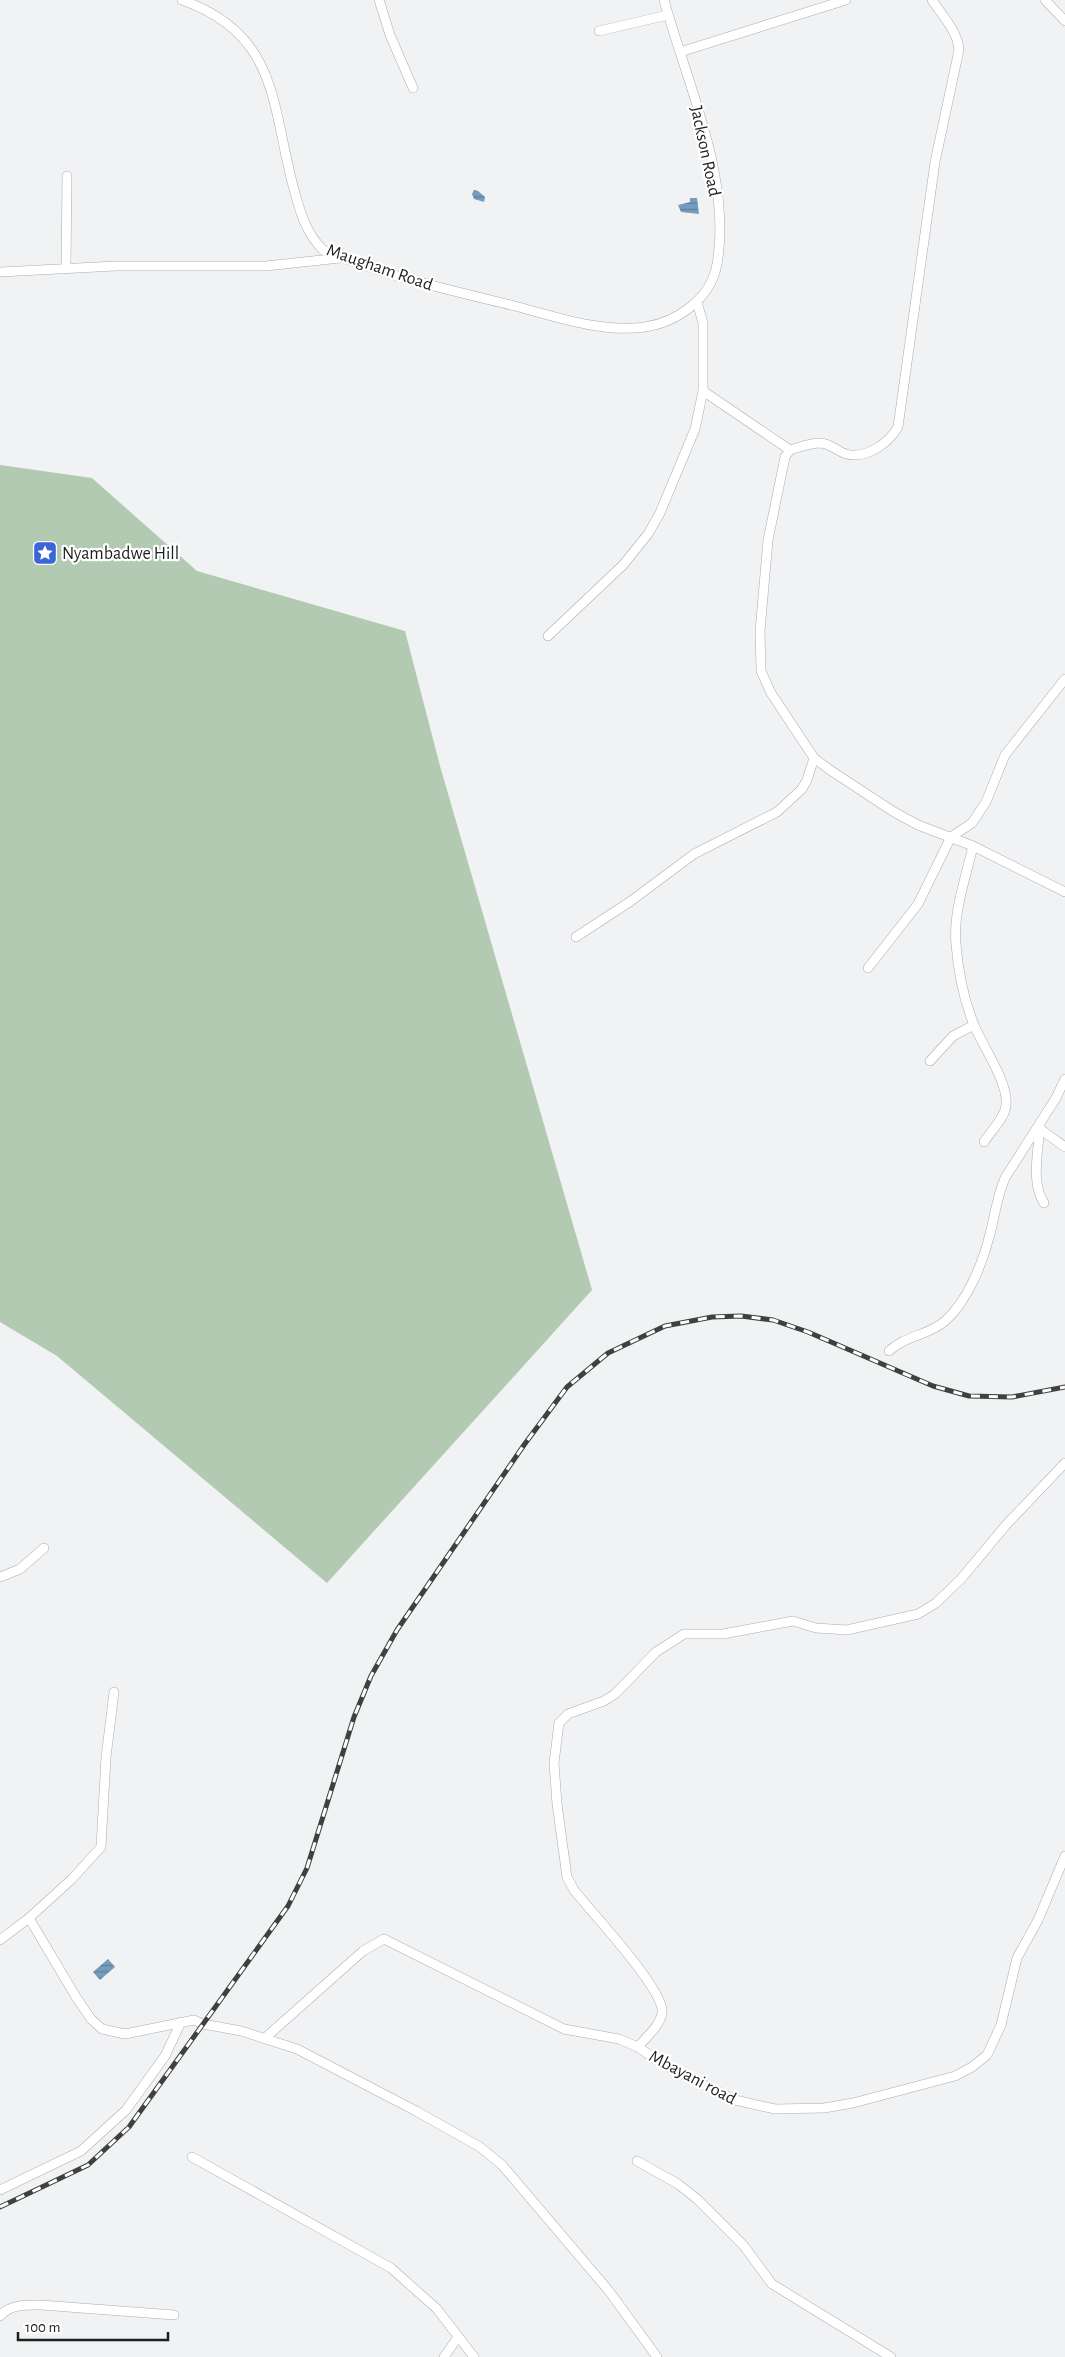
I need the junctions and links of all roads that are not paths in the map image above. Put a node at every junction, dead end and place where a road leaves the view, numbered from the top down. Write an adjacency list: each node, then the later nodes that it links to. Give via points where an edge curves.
1 (182, 0): 13 (street, Maugham Road, via 220,19 257,56 270,82 288,169 304,224 323,250)
2 (379, 0): 11 (street)
3 (664, 0): 7 (street, Jackson Road)
4 (846, 0): 10 (street)
5 (932, 0): 18 (street, via 959,42 959,50 935,162 898,427 887,441 865,454 844,454 820,443)
6 (1045, 0): 8 (street)
7 (668, 15): 9 (street); 10 (street, Jackson Road)
8 (1065, 21)
9 (598, 30)
10 (680, 52): 16 (street, Jackson Road, via 706,138 716,188 717,265)
11 (413, 88)
12 (67, 176): 14 (street)
13 (342, 258): 14 (street, via 266,266); 16 (street, Maugham Road, via 416,282 581,323 623,328 658,324)
14 (66, 268): 15 (street)
15 (0, 272)
16 (697, 302): 17 (street, via 703,324)
17 (703, 391): 18 (street); 19 (street, via 695,429 648,534 611,578)
18 (790, 450): 21 (street, via 781,469 768,540 760,659 764,681)
19 (548, 636)
20 (1065, 679): 22 (street, via 1005,755 986,802 976,817)
21 (814, 758): 22 (street, via 894,812); 25 (street, via 802,789 777,812 694,854)
22 (951, 837): 23 (street); 26 (street, via 918,904)
23 (973, 846): 24 (street); 27 (street, via 958,915 956,942)
24 (1065, 892)
25 (576, 937)
26 (868, 968)
27 (974, 1025): 28 (street, via 953,1036); 31 (street, via 998,1073 1006,1102 1004,1112)
28 (930, 1060)
29 (1065, 1079): 30 (street)
30 (1040, 1125): 32 (street); 33 (street, via 1037,1175); 34 (street, via 1005,1178 990,1236 963,1297 941,1325 904,1339)
31 (984, 1142)
32 (1065, 1147)
33 (1044, 1203)
34 (889, 1351)
35 (1065, 1463): 44 (street, via 1006,1524 961,1579 918,1614 847,1630 816,1628 794,1620 723,1634 684,1634 656,1652 615,1694 568,1714 559,1723 554,1776 567,1877 662,2003 662,2016)
36 (44, 1548): 37 (street, via 20,1569)
37 (0, 1577)
38 (114, 1692): 40 (street, via 106,1757 101,1847)
39 (1065, 1856): 44 (street, Mbayani road, via 1038,1920 1017,1958 999,2034 987,2055 965,2072 853,2103 787,2110 734,2100 664,2065)
40 (29, 1918): 41 (street); 42 (street, via 76,1996 102,2030 125,2034)
41 (0, 1940)
42 (181, 2022): 43 (street, via 194,2020); 47 (street, via 165,2056 126,2110 80,2151)
43 (265, 2038): 44 (street, Mbayani road, via 363,1951 384,1939 564,2029 619,2039); 53 (street, via 326,2063 492,2156 609,2291)
44 (638, 2047)
45 (192, 2157): 50 (street, via 391,2268 437,2309)
46 (637, 2161): 54 (street, via 678,2184 697,2199 744,2246 772,2284)
47 (0, 2190)
48 (174, 2315): 49 (street, via 20,2305 4,2310)
49 (0, 2316)
50 (458, 2337): 51 (street); 52 (street)
51 (444, 2357)
52 (474, 2357)
53 (657, 2357)
54 (891, 2357)

